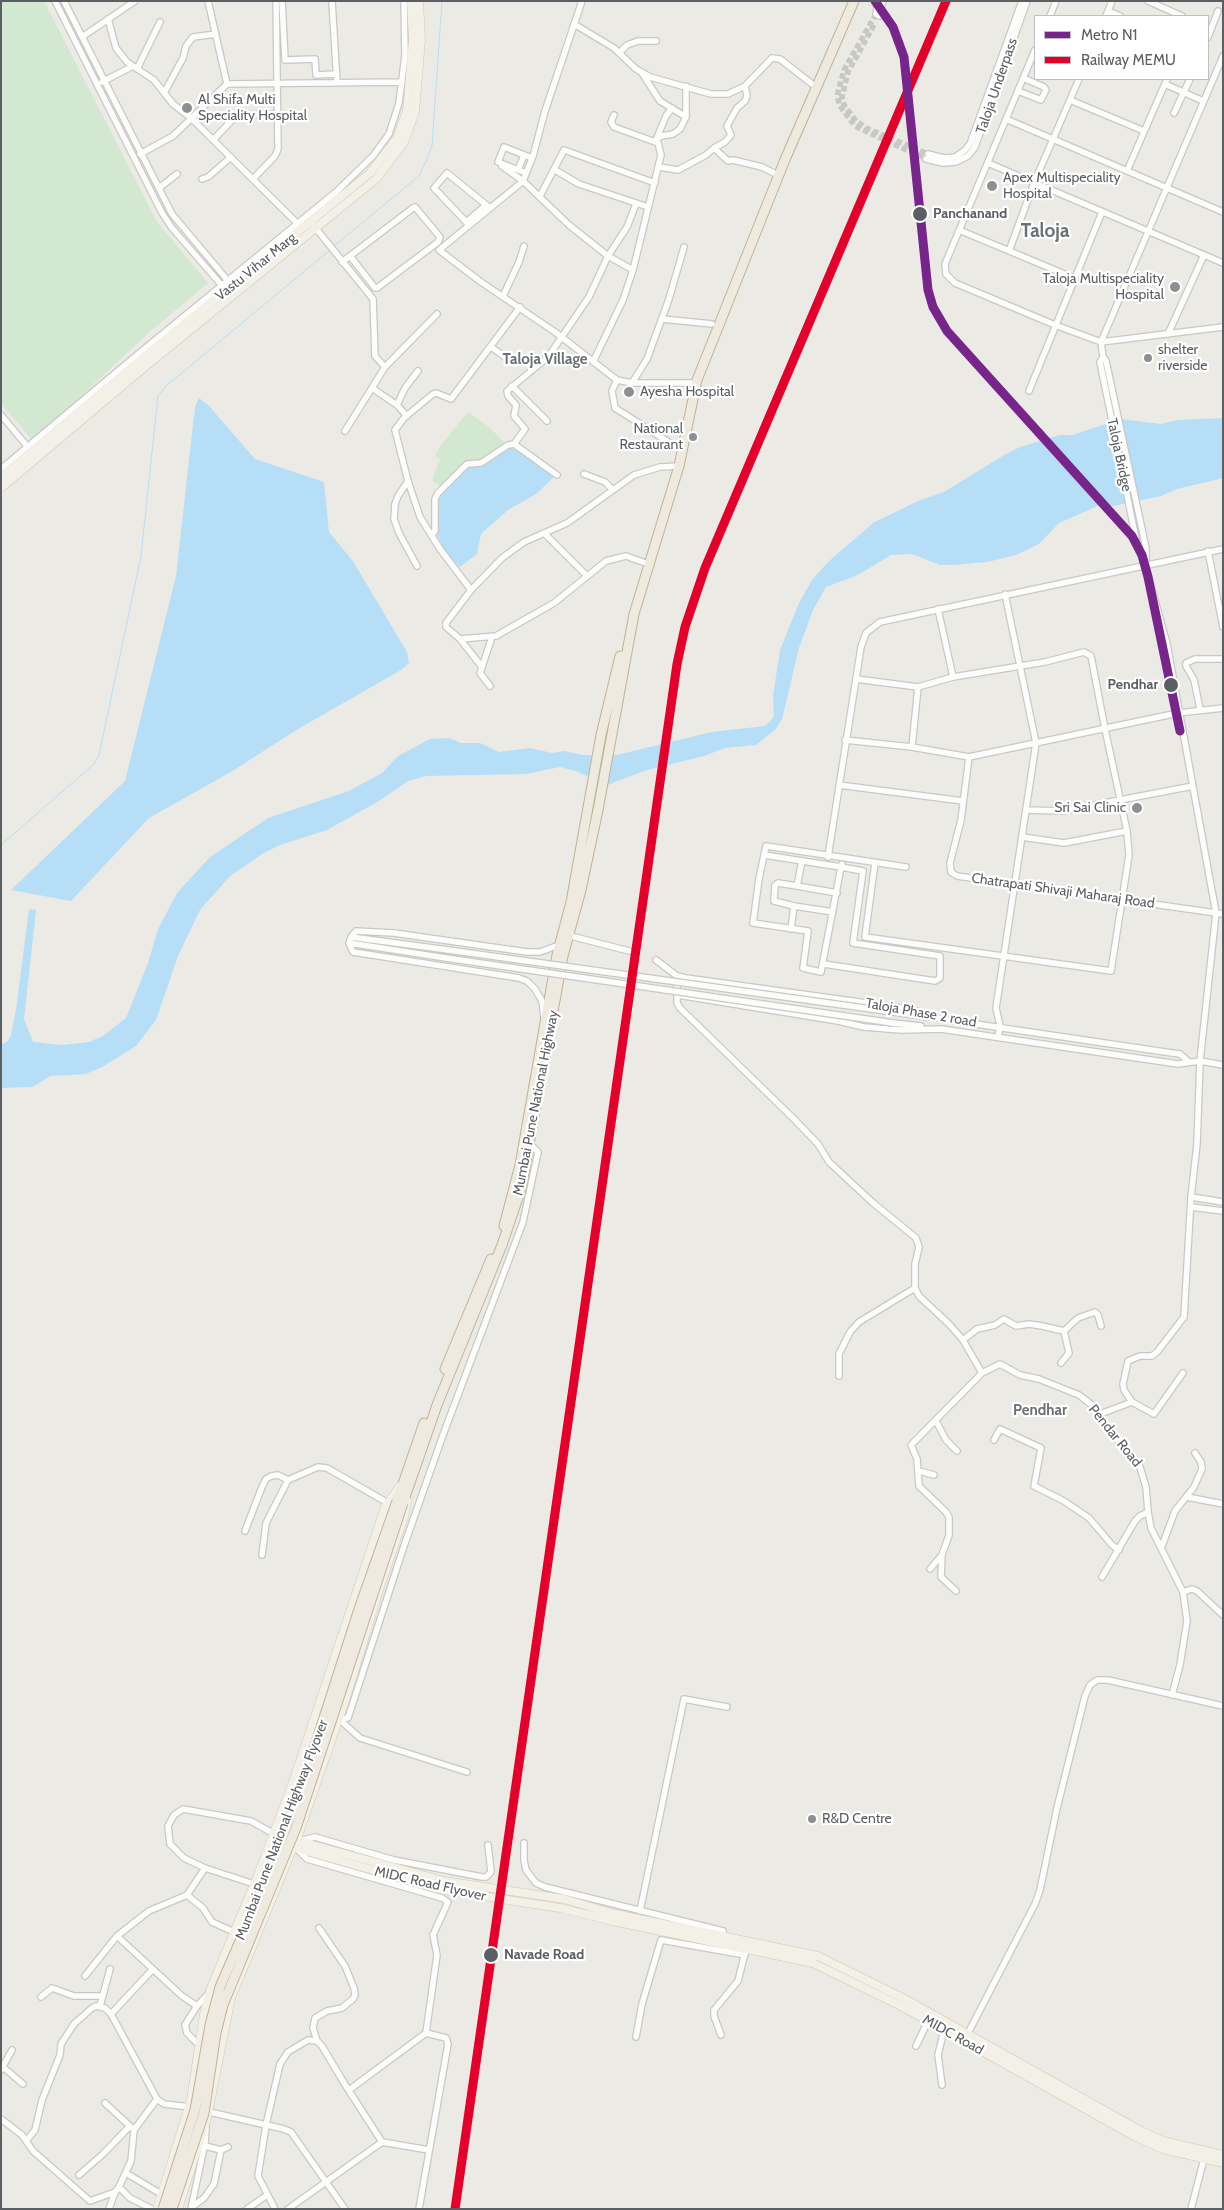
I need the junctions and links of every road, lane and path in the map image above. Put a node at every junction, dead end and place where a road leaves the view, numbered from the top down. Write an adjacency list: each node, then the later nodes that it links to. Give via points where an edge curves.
1 (55, 1): 22 (street)
2 (135, 1): 27 (street)
3 (208, 1): 30 (street)
4 (276, 1): 49 (street)
5 (282, 1): 39 (street, via 285,60 314,59 316,75)
6 (332, 1): 39 (street)
7 (404, 1): 45 (street)
8 (411, 1): 101 (main road, Vastu Vihar Marg, via 410,86 407,110 399,133 370,173)
9 (419, 1): 101 (main road, via 422,40 418,87 415,112 407,136 376,179)
10 (582, 1): 29 (street)
11 (848, 1): 50 (highway)
12 (854, 1): 131 (highway)
13 (878, 1): 14 (street, via 877,15)
14 (883, 1)
15 (1022, 1): 16 (street, Taloja Underpass, via 970,144 955,156 927,157 943,163 956,162 968,156 975,147)
16 (1027, 1)
17 (1056, 1): 25 (street)
18 (1112, 1): 24 (street)
19 (1148, 1): 20 (street)
20 (1158, 3): 26 (street)
21 (65, 4): 22 (street); 32 (street)
22 (60, 10): 47 (street)
23 (1218, 11): 31 (street)
24 (1107, 14)
25 (1050, 15)
26 (1180, 15)
27 (108, 19): 32 (street); 37 (street, via 116,48)
28 (160, 22): 37 (street)
29 (574, 24): 34 (street); 76 (street)
30 (216, 34): 48 (street); 55 (street, via 193,37)
31 (1209, 34)
32 (82, 37): 43 (street)
33 (656, 41): 34 (street, via 638,41)
34 (620, 52): 38 (street)
35 (1034, 52): 40 (street)
36 (1223, 56): 57 (street)
37 (135, 67): 43 (street); 55 (street, via 154,80)
38 (641, 72): 51 (street); 58 (street, via 660,101)
39 (336, 74): 46 (street)
40 (1023, 78): 53 (street); 53 (street, via 1046,90 1041,100)
41 (1079, 80): 56 (street)
42 (1190, 80): 54 (street)
43 (104, 81): 47 (street); 65 (street)
44 (1166, 81): 54 (street); 67 (street)
45 (402, 82): 46 (street); 99 (street, via 394,122 381,147 356,175)
46 (337, 83): 49 (street)
47 (97, 84): 66 (street)
48 (227, 84): 49 (street); 63 (street)
49 (278, 84): 60 (street)
50 (812, 84): 52 (street, via 780,59 772,58); 84 (highway)
51 (686, 86): 52 (street, via 711,94 728,94); 62 (street)
52 (745, 86): 71 (street, via 745,101 727,126 730,136)
53 (1018, 91): 64 (street)
54 (1184, 92): 57 (street); 59 (street)
55 (164, 93): 63 (street)
56 (1070, 100): 67 (street); 68 (street)
57 (1203, 101): 92 (street)
58 (672, 108): 62 (street); 70 (street)
59 (1174, 113)
60 (278, 114): 69 (street, via 237,115); 87 (street, via 277,153)
61 (614, 115): 70 (street, via 611,122 614,127)
62 (686, 117): 70 (street, via 680,130)
63 (191, 118): 69 (street); 72 (street, via 167,140)
64 (1006, 119): 68 (street); 77 (street)
65 (128, 127): 66 (street); 72 (street)
66 (120, 130): 74 (street)
67 (1144, 131): 82 (street)
68 (1053, 139): 82 (street); 90 (street)
69 (213, 140): 75 (street)
70 (655, 141): 79 (street, via 660,145)
71 (714, 148): 79 (street, via 678,170); 84 (street, via 728,161 762,167)
72 (141, 153): 74 (street); 91 (street)
73 (524, 155): 76 (street); 80 (street); 80 (street, via 504,147 498,162)
74 (134, 156): 114 (street, via 169,224)
75 (231, 157): 86 (street); 87 (street)
76 (532, 158): 83 (street)
77 (988, 163): 90 (street); 102 (street)
78 (502, 166): 88 (street)
79 (659, 167): 89 (street)
80 (518, 170): 83 (street)
81 (555, 170): 89 (street, via 566,150); 93 (street); 94 (street, via 579,184)
82 (1126, 171): 92 (street)
83 (526, 173): 88 (street)
84 (774, 173): 119 (highway)
85 (177, 174): 91 (street)
86 (202, 179)
87 (253, 179): 99 (street)
88 (523, 182): 93 (street); 95 (street)
89 (655, 183): 96 (street)
90 (1034, 183): 98 (street); 106 (street)
91 (159, 188): 114 (street, via 178,223)
92 (1166, 188): 97 (street); 103 (street)
93 (540, 196): 109 (street, via 569,225)
94 (636, 204): 96 (street); 109 (street, via 627,227)
95 (488, 207): 100 (street); 100 (street, via 447,173 434,188)
96 (648, 207): 112 (street)
97 (1222, 210)
98 (1102, 212): 103 (street); 113 (street)
99 (297, 223): 114 (street)
100 (467, 224): 115 (street, via 439,250)
101 (316, 229): 110 (street); 114 (main road, Vastu Vihar Marg)
102 (959, 230): 106 (street); 120 (street, via 945,264 946,274 955,283)
103 (1148, 231): 107 (street); 124 (street)
104 (524, 246): 115 (street)
105 (684, 247): 118 (street)
106 (1009, 251): 113 (street)
107 (1204, 255): 111 (street); 122 (street)
108 (350, 256): 108 (street, via 414,208 440,237 438,242 377,288); 110 (street)
109 (608, 256): 112 (street); 123 (street, via 589,296)
110 (342, 262): 128 (street, via 373,299 375,356)
111 (1223, 263)
112 (633, 270): 127 (street, via 623,300)
113 (1074, 278): 120 (street)
114 (229, 289): 143 (street); 149 (main road, Vastu Vihar Marg); 151 (main road)
115 (503, 296): 116 (street)
116 (520, 307): 123 (street); 125 (street)
117 (438, 314): 128 (street)
118 (662, 319): 119 (street); 132 (street, via 647,359)
119 (712, 324): 131 (highway)
120 (1055, 325): 124 (street); 136 (street)
121 (1223, 327): 122 (street)
122 (1168, 334): 124 (street)
123 (560, 336): 127 (street); 133 (street, via 542,364)
124 (1101, 342): 135 (street)
125 (491, 347): 126 (street); 139 (street, via 451,400 432,394)
126 (508, 359)
127 (593, 362): 130 (street)
128 (385, 367): 134 (street)
129 (418, 371): 137 (street, via 405,388)
130 (617, 380): 132 (street); 144 (street, via 612,391 615,408)
131 (693, 382): 132 (street); 144 (highway); 145 (highway)
132 (632, 384)
133 (512, 386): 140 (street); 142 (street, via 507,391 516,405 514,416 525,429)
134 (372, 388): 137 (street); 141 (street)
135 (1108, 389): 158 (street, Taloja Bridge, via 1140,520); 158 (street, Taloja Bridge, via 1138,549)
136 (1029, 391)
137 (398, 405): 139 (street)
138 (1, 415): 143 (street)
139 (407, 416): 150 (street, via 395,430)
140 (547, 421)
141 (345, 431)
142 (514, 444): 148 (street); 154 (street, via 481,463 467,464 442,487 435,499 435,531)
143 (27, 446): 146 (street)
144 (678, 448): 145 (highway)
145 (676, 466): 152 (street, via 645,471); 157 (highway)
146 (1, 468)
147 (584, 474): 152 (street, via 605,482)
148 (557, 475)
149 (1, 478)
150 (408, 481): 154 (street, via 420,517); 159 (street, via 395,504 394,519)
151 (1, 488)
152 (612, 489): 153 (street, via 567,523)
153 (544, 533): 160 (street); 161 (street, via 502,558)
154 (431, 535): 161 (street)
155 (1223, 549): 156 (street)
156 (1208, 551): 158 (street); 164 (street)
157 (645, 563): 160 (street, via 626,556 616,557); 205 (highway, Mumbai Pune National Highway, via 598,810 581,890); 205 (highway, Mumbai Pune National Highway, via 633,593 602,735)
158 (1146, 564): 162 (street); 176 (street, via 1167,644)
159 (416, 566)
160 (587, 576): 165 (street, via 554,602)
161 (471, 590): 166 (street, via 446,625)
162 (1004, 594): 163 (street); 168 (street)
163 (938, 608): 170 (street); 171 (street, via 880,622 866,633)
164 (1223, 627)
165 (492, 637): 166 (street); 169 (street)
166 (460, 639): 169 (street)
167 (1223, 659): 175 (street, via 1186,663 1194,680)
168 (1020, 666): 170 (street); 177 (street, via 1084,652 1091,656); 179 (street)
169 (482, 667): 172 (street, via 480,673)
170 (953, 677): 173 (street)
171 (856, 679): 173 (street); 178 (street)
172 (490, 686)
173 (918, 687): 180 (street)
174 (1223, 708): 175 (street)
175 (1200, 709): 176 (street)
176 (1178, 713): 177 (street); 183 (street)
177 (1104, 729): 179 (street); 184 (street)
178 (845, 740): 180 (street); 182 (street)
179 (1036, 743): 181 (street); 186 (street)
180 (912, 747): 181 (street)
181 (969, 757): 185 (street)
182 (839, 785): 185 (street); 190 (street)
183 (1193, 786): 184 (street); 202 (street)
184 (1120, 800): 186 (street, via 1063,811); 187 (street)
185 (963, 801): 196 (street, Chatrapati Shivaji Maharaj Road, via 951,872 957,876)
186 (1026, 810): 188 (street)
187 (1127, 831): 188 (street, via 1064,843); 199 (street, via 1129,855)
188 (1022, 838): 196 (street)
189 (764, 855): 190 (street, via 766,846); 192 (street); 204 (street, via 753,923)
190 (828, 857): 191 (street)
191 (843, 859): 193 (street); 194 (street)
192 (802, 861): 194 (street); 197 (street)
193 (876, 863): 195 (street); 207 (street, via 865,937)
194 (841, 867): 198 (street); 210 (street, via 863,871 853,943)
195 (906, 867)
196 (1016, 884): 199 (street, Chatrapati Shivaji Maharaj Road); 213 (street)
197 (797, 886): 198 (street); 200 (street, via 776,884 774,902)
198 (836, 893): 201 (street)
199 (1122, 899): 202 (street, Chatrapati Shivaji Maharaj Road); 213 (street, via 1111,971)
200 (794, 906): 201 (street); 204 (street)
201 (833, 912): 215 (street)
202 (1216, 913): 203 (street, Chatrapati Shivaji Maharaj Road); 223 (street)
203 (1223, 914)
204 (791, 929): 215 (street, via 808,932 803,969 821,972)
205 (566, 935): 208 (highway, Mumbai Pune National Highway); 211 (street); 226 (highway, Mumbai Pune National Highway)
206 (350, 940): 208 (street, via 356,931 394,933 527,952 540,952); 218 (street, bridge, via 448,950); 219 (street, via 353,952 527,981 542,1001); 221 (street, bridge, via 446,958)
207 (887, 940): 209 (street); 210 (street)
208 (560, 945): 219 (highway, Mumbai Pune National Highway)
209 (926, 945): 212 (street); 213 (street)
210 (886, 948): 212 (street)
211 (629, 951)
212 (924, 953): 215 (street, via 941,956 938,981)
213 (1004, 957): 220 (street, via 996,1008)
214 (656, 960): 216 (street, Taloja Phase 2 road)
215 (824, 964)
216 (677, 976): 217 (street); 218 (street, Taloja Phase 2 road, via 910,1009)
217 (678, 995): 221 (street, Taloja Phase 2 road, via 864,1027); 231 (street, via 680,1008 818,1144 829,1162 916,1238 919,1248)
218 (942, 1019): 220 (street, Taloja Phase 2 road)
219 (545, 1025): 248 (highway, Mumbai Pune National Highway, via 520,1165 503,1228 432,1402)
220 (1000, 1026): 222 (street); 224 (street, Taloja Phase 2 road, via 1180,1054)
221 (941, 1029): 222 (street, Taloja Phase 2 road)
222 (998, 1037): 224 (street, Taloja Phase 2 road, via 1178,1064)
223 (1200, 1060): 224 (street, Taloja Phase 2 road); 225 (street, Taloja Phase 2 road); 227 (street, via 1197,1144)
224 (1188, 1061)
225 (1223, 1065)
226 (530, 1144): 248 (highway, Mumbai Pune National Highway, via 513,1216); 266 (street, via 538,1152 523,1222 442,1435 348,1718)
227 (1191, 1197): 228 (street); 229 (street)
228 (1223, 1202)
229 (1191, 1207): 230 (street); 239 (street, via 1184,1317 1152,1356 1128,1361 1123,1384)
230 (1223, 1211)
231 (914, 1288): 234 (street); 238 (street, via 859,1322 850,1332 840,1354)
232 (1101, 1326): 233 (street, via 1098,1314 1094,1312 1078,1318)
233 (1064, 1331): 234 (street, via 1029,1324 1016,1326 1004,1320 977,1329); 235 (street, via 1069,1353)
234 (963, 1340): 236 (street)
235 (1061, 1363)
236 (982, 1373): 240 (street, Pendar Road, via 1000,1364 1020,1375 1078,1394); 241 (street)
237 (1183, 1373): 239 (street, via 1154,1414)
238 (839, 1376)
239 (1132, 1402): 240 (street)
240 (1100, 1414): 252 (street, Pendar Road, via 1139,1464 1146,1487)
241 (936, 1421): 243 (street, via 946,1440); 245 (street, via 911,1445)
242 (994, 1440): 255 (street, via 1000,1429 1041,1448 1034,1486 1089,1518)
243 (957, 1451)
244 (1195, 1453): 249 (street, via 1202,1469)
245 (919, 1471): 246 (street); 256 (street, via 921,1490 949,1517)
246 (934, 1475)
247 (288, 1480): 250 (street, via 326,1468); 253 (street, via 278,1475 266,1479); 257 (street, via 266,1523)
248 (406, 1483): 250 (highway, Mumbai Pune National Highway Flyover); 266 (main road, via 404,1517)
249 (1187, 1497): 251 (street); 254 (street, via 1175,1512)
250 (396, 1502): 268 (main road); 332 (highway, Mumbai Pune National Highway Flyover, bridge, via 305,1777 263,1888 220,1987 210,2025 196,2110); 333 (highway, Mumbai Pune National Highway Flyover, bridge, via 296,1828 223,2005 201,2124)
251 (1223, 1504)
252 (1148, 1512): 254 (street, Pendar Road); 255 (street, via 1135,1521)
253 (245, 1530)
254 (1162, 1546): 261 (street, Pendar Road)
255 (1119, 1550): 259 (street)
256 (942, 1554): 258 (street); 260 (street, via 941,1576)
257 (262, 1555)
258 (930, 1569)
259 (1102, 1577)
260 (956, 1591)
261 (1183, 1592): 262 (street, via 1197,1590); 263 (street, Pendar Road, via 1187,1621)
262 (1223, 1616)
263 (1172, 1695): 264 (street); 296 (street, via 1108,1680 1097,1680 1090,1685 1057,1808 1040,1890)
264 (1223, 1706)
265 (727, 1708): 275 (street, via 684,1699)
266 (339, 1719): 267 (street, via 360,1738); 270 (main road)
267 (468, 1772)
268 (274, 1834): 270 (main road, MIDC Road Flyover, via 278,1839); 272 (street, via 251,1821 182,1809 168,1826 170,1844 184,1858); 273 (main road)
269 (524, 1843): 275 (street, via 526,1870 536,1883)
270 (296, 1844): 271 (street, via 315,1837 394,1860 482,1878 490,1872); 277 (main road, MIDC Road Flyover, via 443,1890); 293 (street, via 307,1859 448,1902 433,1934 437,1955); 308 (main road, via 231,1998)
271 (488, 1844)
272 (205, 1868): 273 (street); 274 (street)
273 (254, 1884): 278 (main road)
274 (187, 1896): 278 (street, via 203,1908 212,1922); 279 (street, via 149,1910)
275 (640, 1911): 280 (street, via 724,1931)
276 (319, 1928): 297 (street, via 345,1966 355,1995 342,2008 327,2011 316,2018)
277 (670, 1929): 280 (main road, MIDC Road); 281 (main road, MIDC Road)
278 (234, 1932): 285 (main road)
279 (117, 1936): 283 (street); 284 (street)
280 (722, 1936): 281 (main road, MIDC Road)
281 (746, 1948): 291 (main road, MIDC Road, via 824,1967); 294 (street, via 738,1981 714,2010); 295 (street, via 661,1940); 296 (main road, MIDC Road, via 827,1960)
282 (110, 1969): 286 (street)
283 (153, 1969): 289 (street); 290 (street)
284 (85, 1976)
285 (210, 1992): 289 (street); 298 (main road)
286 (103, 1996): 287 (street, via 74,1996 52,1988); 288 (street)
287 (41, 1997)
288 (100, 2006): 290 (street); 313 (street, via 92,2008 74,2024 61,2044 35,2130)
289 (197, 2006): 298 (street, via 186,2022 185,2030)
290 (111, 2014): 305 (street)
291 (928, 2021): 292 (main road, MIDC Road); 299 (street)
292 (944, 2030): 296 (main road, MIDC Road); 303 (street, via 938,2055)
293 (426, 2033): 304 (street); 318 (street, via 446,2038 448,2044)
294 (721, 2035)
295 (636, 2037)
296 (966, 2037): 319 (main road, MIDC Road, via 1136,2137 1163,2149)
297 (317, 2041): 304 (street); 311 (street, via 308,2040 283,2058)
298 (198, 2045): 307 (main road)
299 (916, 2046)
300 (12, 2050): 301 (street)
301 (2, 2069): 302 (street)
302 (23, 2084)
303 (942, 2085)
304 (349, 2090): 314 (street)
305 (156, 2099): 307 (street, via 164,2104); 312 (street)
306 (104, 2103): 312 (street)
307 (189, 2107): 308 (street); 326 (main road)
308 (209, 2112): 310 (main road); 311 (street)
309 (1, 2119): 313 (street)
310 (206, 2121): 315 (street); 334 (main road)
311 (266, 2125): 324 (street, via 291,2132); 327 (street, via 258,2176)
312 (132, 2128): 322 (street, via 133,2152); 323 (street)
313 (26, 2141): 325 (street, via 33,2151 90,2201)
314 (382, 2142): 318 (street); 324 (street)
315 (205, 2146): 317 (street); 328 (street)
316 (228, 2147): 317 (street)
317 (221, 2150): 328 (street, via 214,2184)
318 (429, 2150): 339 (street)
319 (1205, 2155): 320 (main road, MIDC Road); 321 (main road, MIDC Road); 340 (street)
320 (1223, 2155)
321 (1223, 2163)
322 (126, 2172): 325 (street); 326 (street)
323 (79, 2175)
324 (327, 2183): 337 (street); 338 (street)
325 (117, 2190): 329 (street); 330 (street)
326 (162, 2194): 331 (main road)
327 (267, 2195): 335 (street); 336 (street)
328 (191, 2208)
329 (108, 2209)
330 (152, 2209)
331 (157, 2209)
332 (164, 2209)
333 (172, 2209)
334 (178, 2209)
335 (248, 2209)
336 (275, 2209)
337 (288, 2209)
338 (345, 2209)
339 (419, 2209)
340 (1191, 2209)

